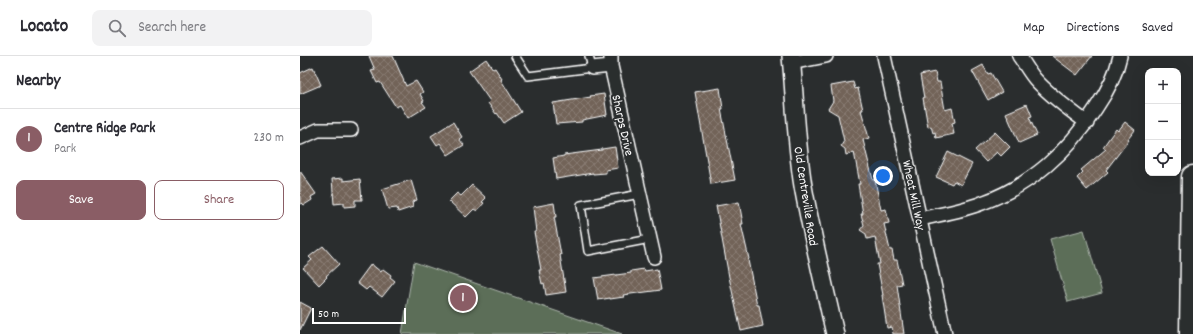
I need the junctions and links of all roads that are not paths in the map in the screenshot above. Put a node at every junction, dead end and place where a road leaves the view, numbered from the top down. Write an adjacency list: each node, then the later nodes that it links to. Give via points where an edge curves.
1 (515, 56): 8 (lane, via 528,76)
2 (826, 56): 6 (street)
3 (884, 56): 14 (street, Wheat Mill Way)
4 (1019, 56): 9 (street, via 1052,96)
5 (1120, 56): 9 (street, via 1104,97)
6 (791, 59): 17 (street, Old Centreville Road, via 803,186)
7 (611, 61): 8 (street); 13 (street, Sharps Drive)
8 (591, 62)
9 (1087, 123): 14 (street, via 1059,155 1019,185 963,210)
10 (351, 130): 11 (street, via 318,130)
11 (300, 138)
12 (1193, 177): 19 (highway)
13 (640, 194): 15 (street, Sharps Drive); 15 (lane, via 581,205 588,251)
14 (920, 219): 18 (street, Wheat Mill Way)
15 (650, 239): 16 (street, Sharps Drive)
16 (654, 257)
17 (835, 334)
18 (944, 334)
19 (1191, 334)

